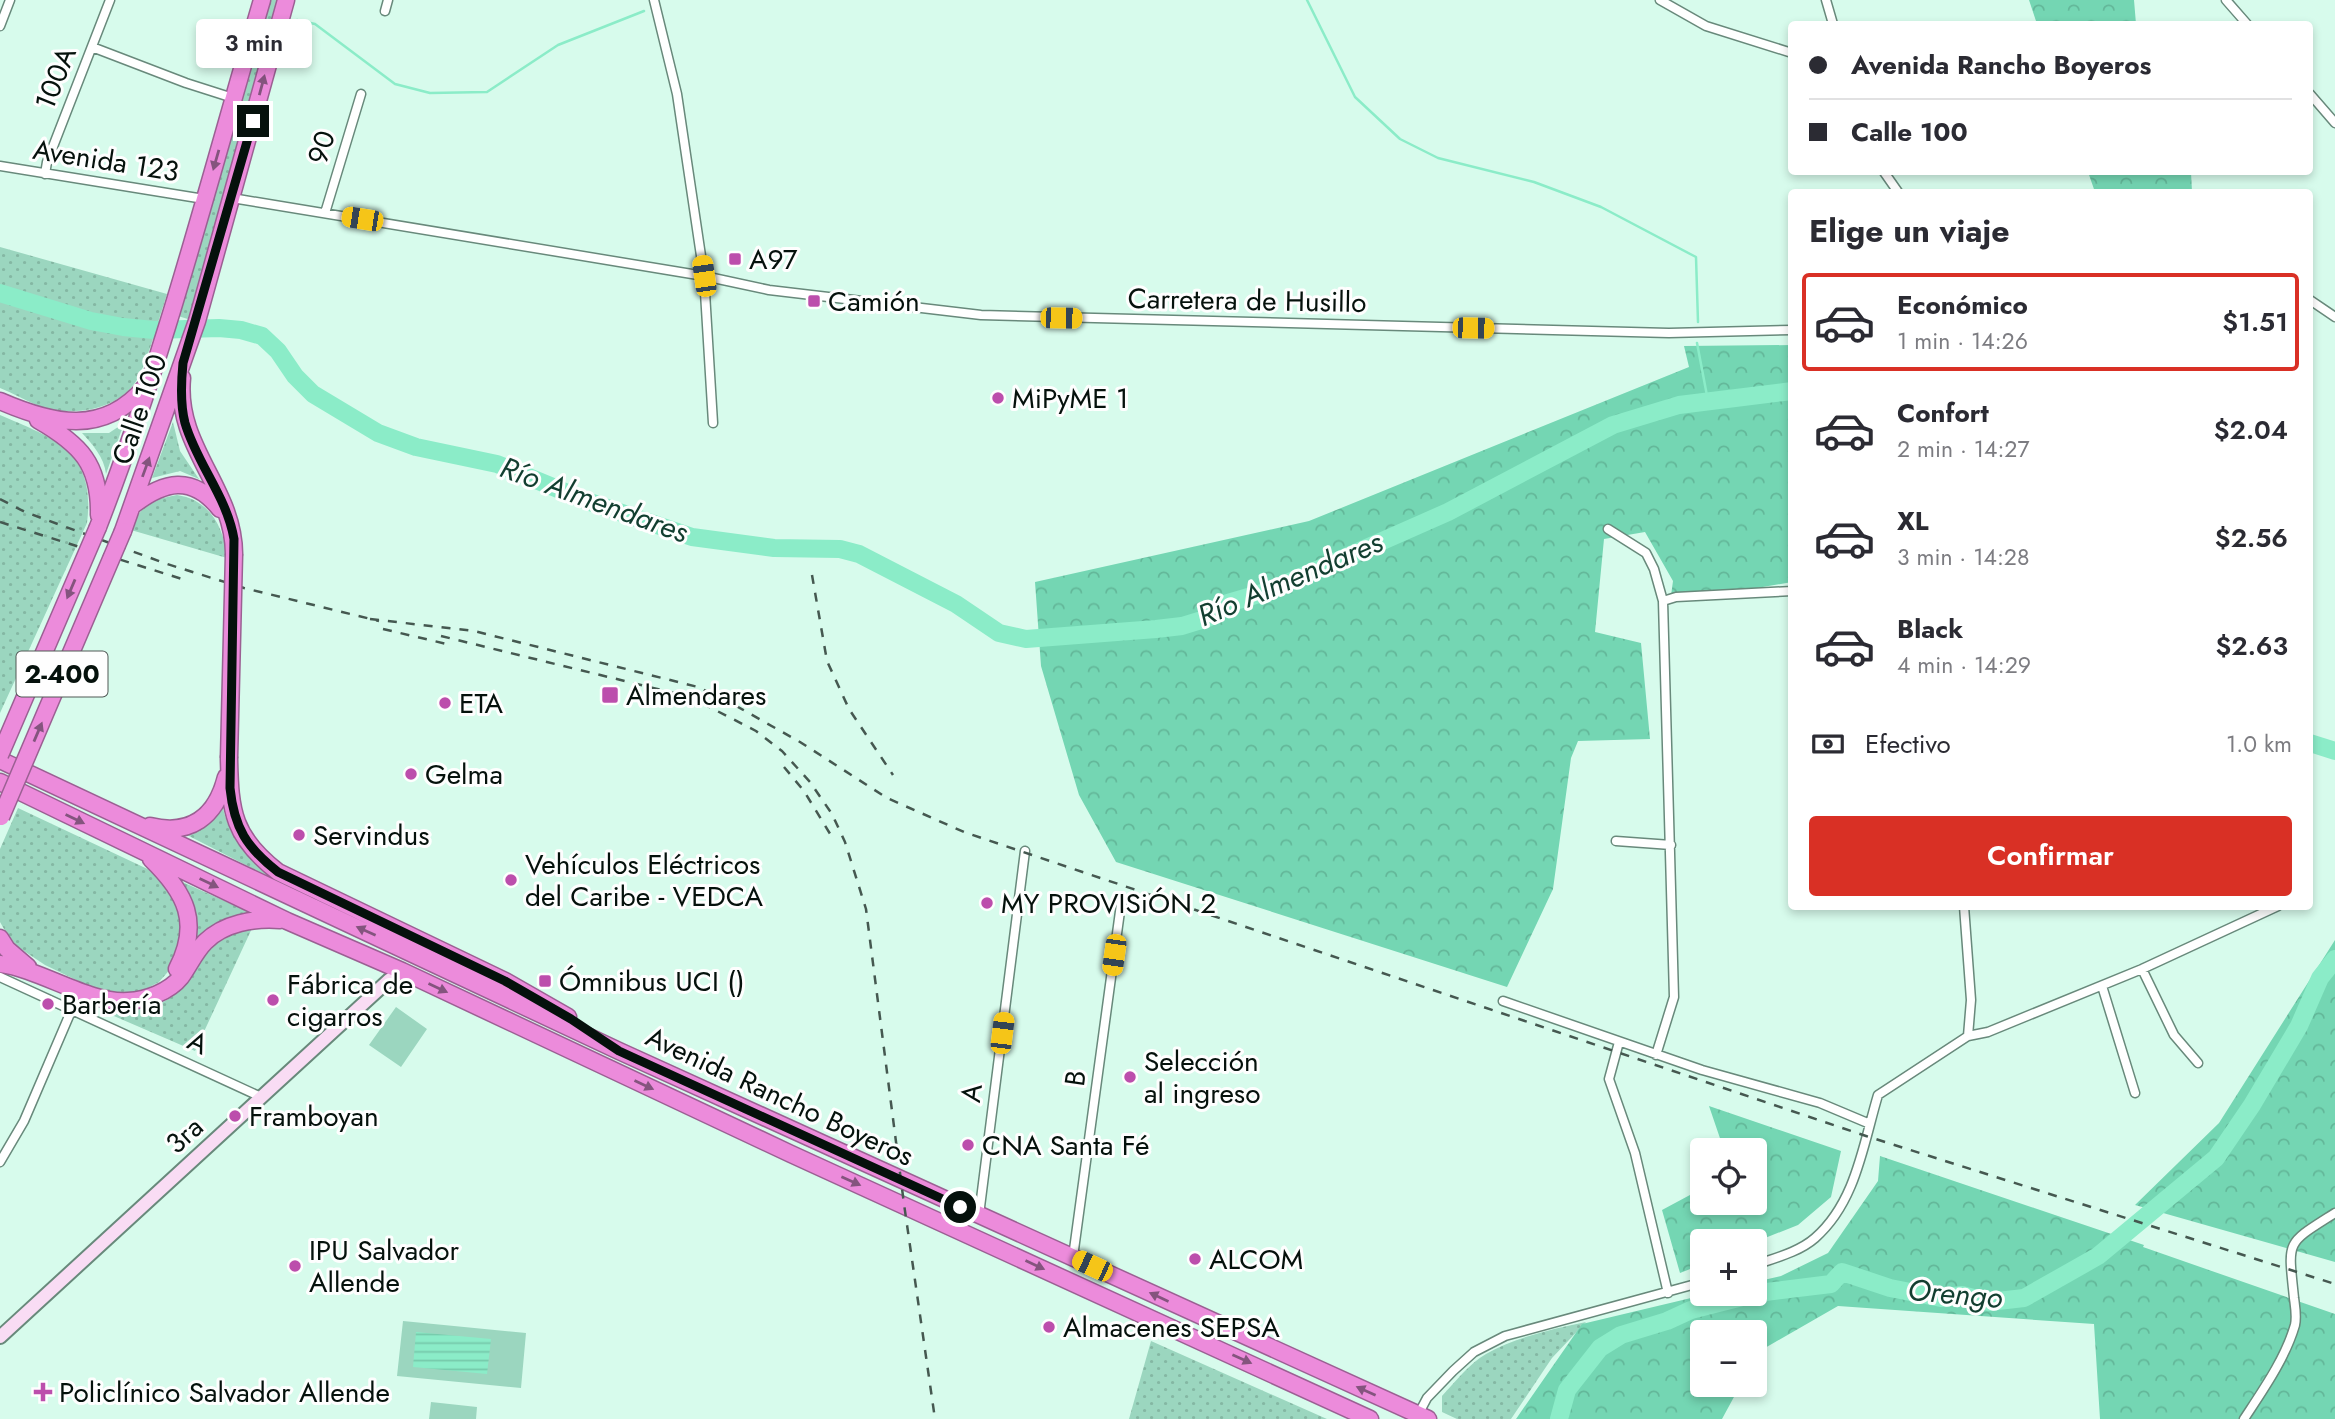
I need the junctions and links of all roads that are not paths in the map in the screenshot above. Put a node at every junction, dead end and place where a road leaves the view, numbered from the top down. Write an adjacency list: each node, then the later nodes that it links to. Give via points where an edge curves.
1 (10, 0): 13 (street)
2 (110, 0): 14 (street, 100A)
3 (262, 0): 18 (highway, Calle 100 / 2-400)
4 (286, 0): 22 (highway, Calle 100 / 2-400, one-way to 4)
5 (388, 0): 10 (street)
6 (654, 0): 25 (street, via 677,94)
7 (1660, 0): 15 (street, via 1706,26)
8 (1826, 0): 11 (street)
9 (2226, 0): 12 (street)
10 (385, 11)
11 (1832, 21)
12 (2244, 21)
13 (0, 26)
14 (92, 47): 18 (street); 21 (street, 100A)
15 (1788, 52)
16 (362, 94): 24 (street, 90)
17 (2313, 97): 19 (street)
18 (233, 98): 23 (highway, Calle 100 / 2-400, one-way to 23)
19 (2335, 123)
20 (0, 166): 21 (street, Avenida 123)
21 (45, 174): 23 (street, Avenida 123)
22 (232, 198): 24 (street, Carretera de Husillo); 29 (highway, Calle 100 / 2-400)
23 (204, 199): 30 (highway, Calle 100 / 2-400)
24 (324, 214): 25 (street, Carretera de Husillo)
25 (704, 276): 28 (street, Carretera de Husillo, via 769,290 981,315 1669,333); 32 (street)
26 (2313, 301): 27 (street)
27 (2335, 317)
28 (1788, 330)
29 (183, 363): 33 (highway, Calle 100 / 2-400, one-way to 29); 36 (highway, via 185,422 232,523)
30 (150, 379): 31 (highway, via 124,407 93,420 63,420); 34 (highway, Calle 100 / 2-400)
31 (6, 403): 34 (highway, via 60,433 86,458 96,478)
32 (712, 422)
33 (132, 506): 36 (highway, via 164,486 197,489 222,512); 43 (highway, Calle 100 / 2-400, one-way to 33, bridge)
34 (98, 527): 39 (highway, Calle 100 / 2-400, one-way to 39, bridge)
35 (1608, 529): 38 (street, via 1646,553)
36 (234, 554): 40 (highway, bridge)
37 (1788, 591): 38 (street)
38 (1663, 601): 46 (street)
39 (0, 757): 42 (highway, Avenida Rancho Boyeros)
40 (229, 758): 42 (highway, via 214,807 192,824 153,828); 64 (highway, via 232,804 242,836 278,872 505,981)
41 (0, 782): 45 (highway, Avenida Rancho Boyeros, one-way to 45)
42 (111, 814): 64 (highway, Avenida Rancho Boyeros, one-way to 42)
43 (0, 820)
44 (1616, 841): 46 (street)
45 (126, 843): 51 (highway, Avenida Rancho Boyeros, one-way to 51); 59 (highway, via 160,868 188,914 182,960)
46 (1671, 845): 65 (street, via 1674,997)
47 (1025, 851): 72 (street, A)
48 (1121, 904): 73 (street, B)
49 (1964, 910): 62 (street, via 1971,1000)
50 (2269, 910): 54 (street)
51 (287, 921): 55 (highway, Avenida Rancho Boyeros); 59 (highway, via 254,920 217,933 204,943 177,981)
52 (0, 938): 57 (highway, via 16,958)
53 (0, 964): 57 (highway)
54 (2142, 969): 58 (street); 66 (street, via 2174,1035)
55 (401, 971): 68 (street, 3ra); 79 (highway, Avenida Rancho Boyeros, one-way to 79)
56 (0, 977): 61 (street, A)
57 (48, 978): 59 (highway, via 127,1001)
58 (2102, 986): 62 (street, via 1989,1032); 67 (street)
59 (152, 996)
60 (1503, 1002): 63 (street)
61 (72, 1009): 68 (street, A); 70 (street, via 24,1121)
62 (1968, 1036): 69 (street, via 1878,1095)
63 (1619, 1042): 65 (street); 76 (street, via 1609,1079 1635,1153)
64 (619, 1051): 72 (highway, Avenida Rancho Boyeros)
65 (1656, 1055): 69 (street, via 1820,1103)
66 (2198, 1063)
67 (2135, 1093)
68 (261, 1097): 77 (street, 3ra)
69 (1870, 1124): 74 (street, via 1854,1183 1838,1213 1814,1239)
70 (0, 1162)
71 (2335, 1213): 80 (street, via 2292,1244 2296,1321 2268,1382)
72 (979, 1215): 73 (highway, Avenida Rancho Boyeros)
73 (1073, 1257): 78 (highway, Avenida Rancho Boyeros, one-way to 73)
74 (1767, 1261)
75 (1690, 1286): 76 (street)
76 (1668, 1293): 78 (street, via 1505,1336 1474,1352 1453,1371 1427,1398)
77 (0, 1337)
78 (1423, 1417)
79 (1370, 1419)
80 (2244, 1419)

